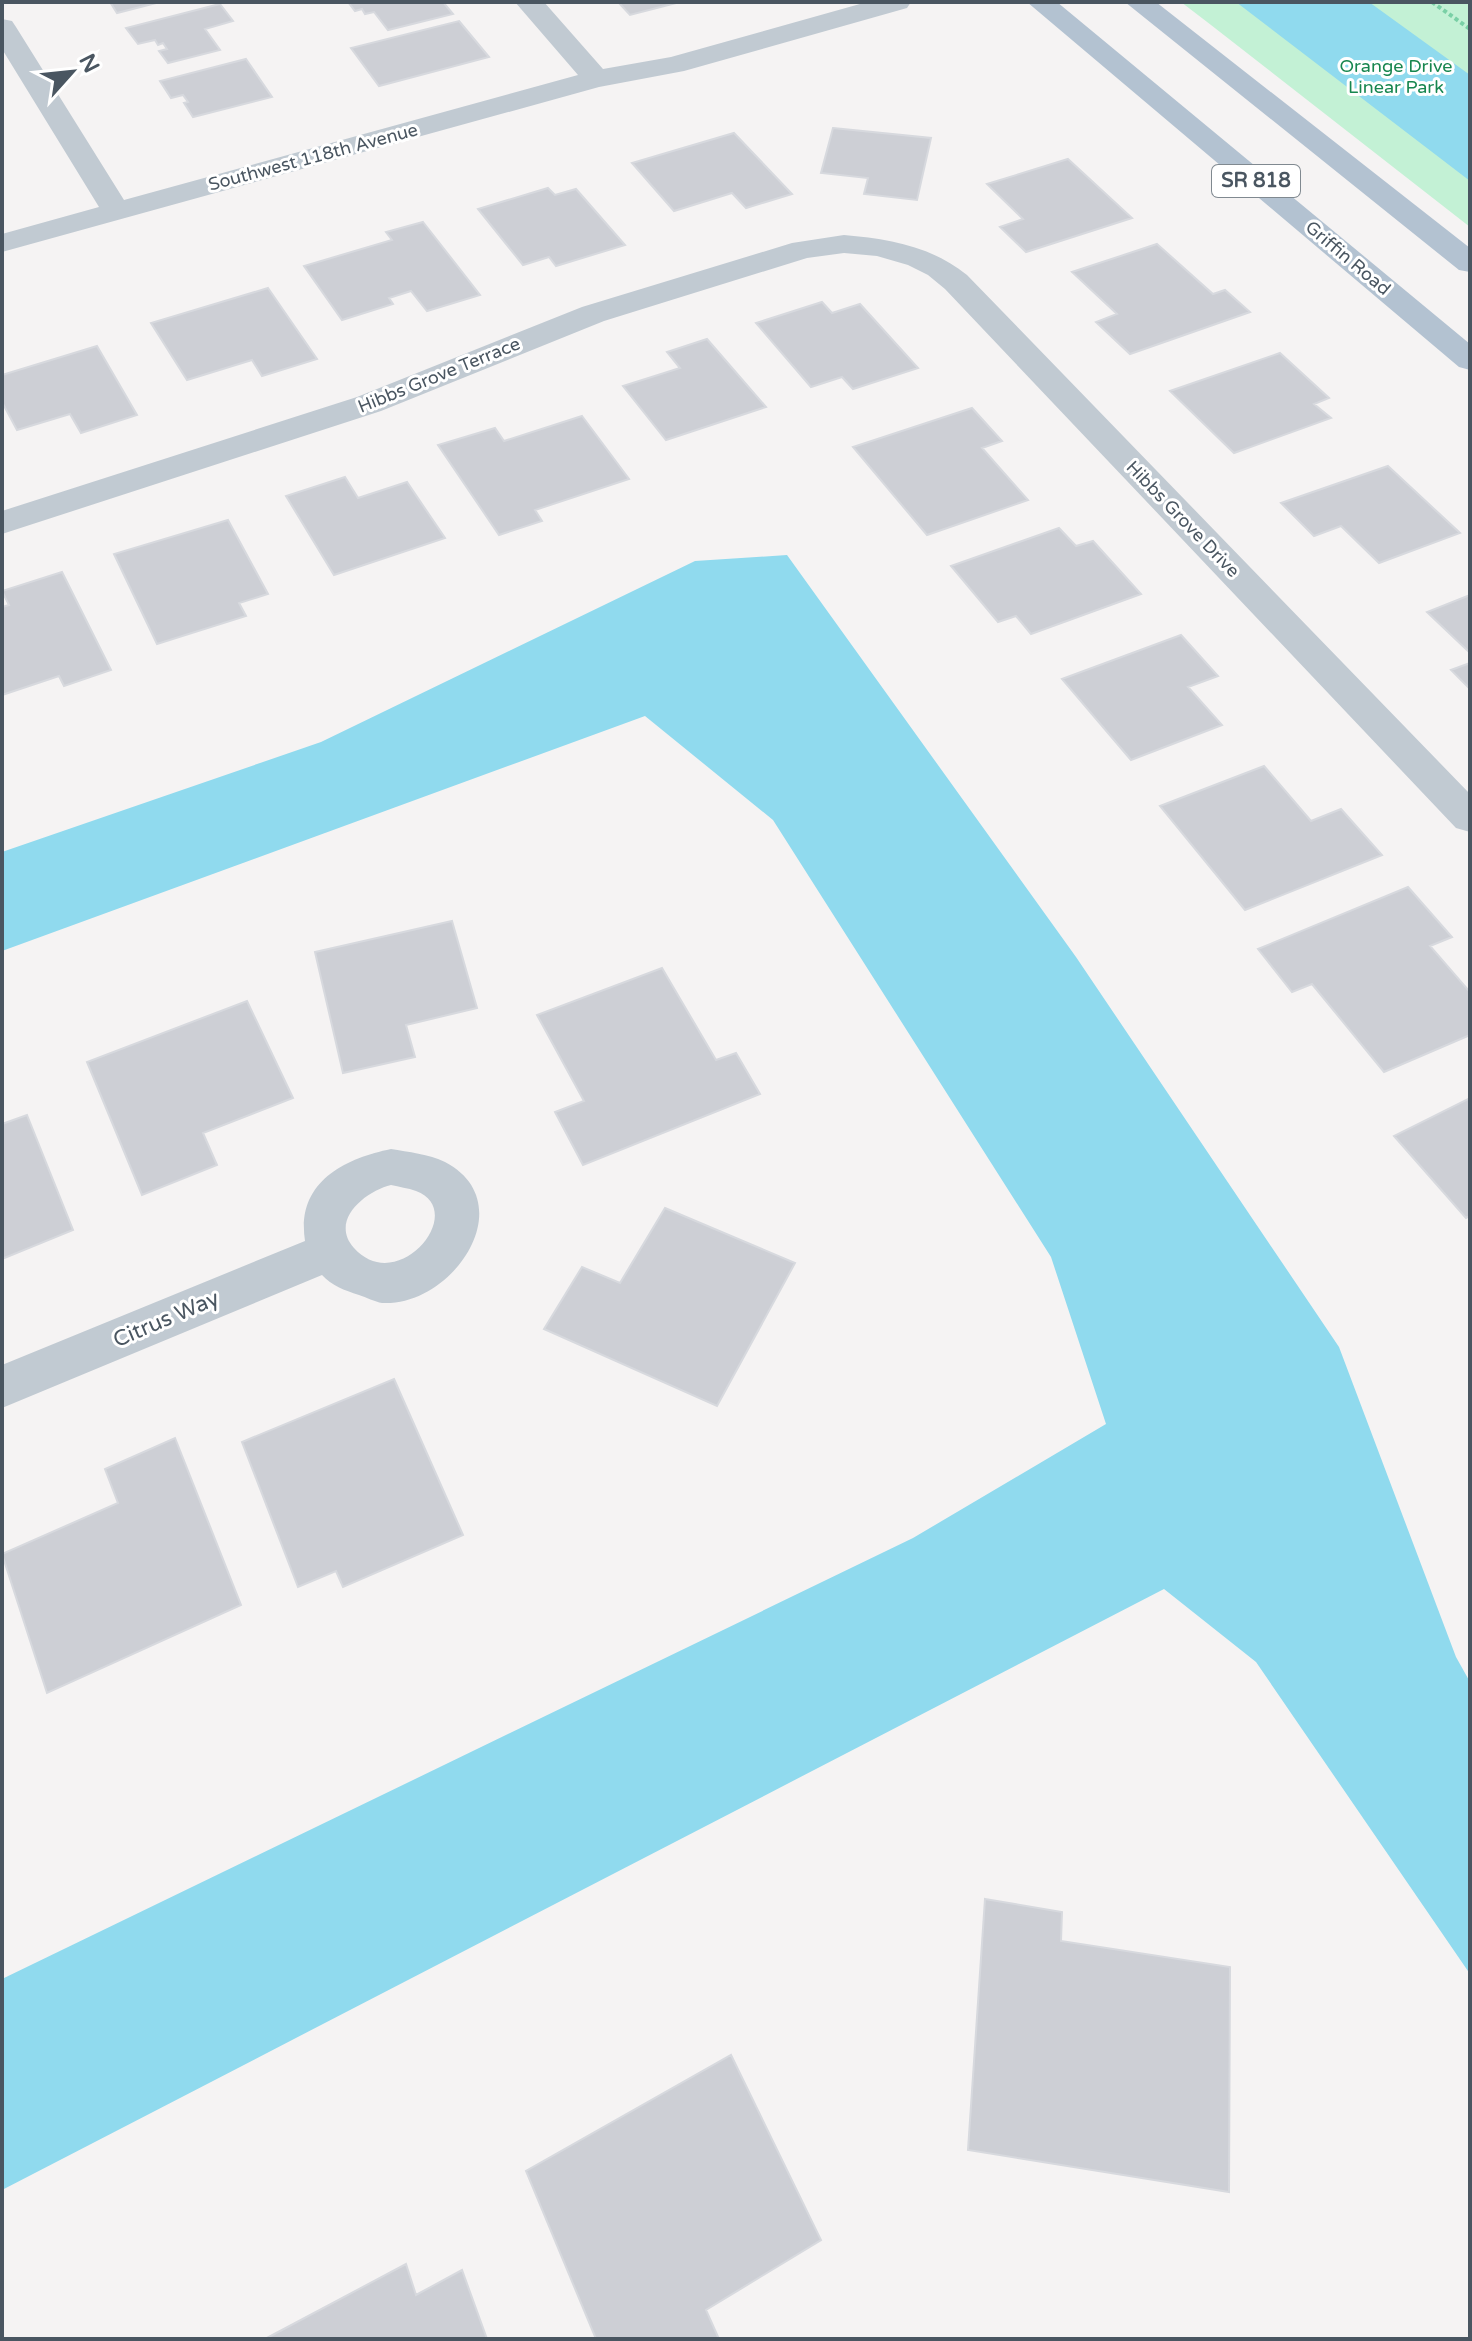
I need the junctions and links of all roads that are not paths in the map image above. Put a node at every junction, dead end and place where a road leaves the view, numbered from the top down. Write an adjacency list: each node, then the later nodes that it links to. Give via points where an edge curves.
1 (529, 2): 7 (street)
2 (813, 2): 7 (street, Southwest 118th Avenue, via 660,49)
3 (897, 2): 7 (street, Southwest 118th Avenue, via 674,65)
4 (1041, 2): 12 (main road, Griffin Road / SR 818)
5 (1139, 2): 11 (main road, SR 818)
6 (2, 27): 8 (street)
7 (610, 75): 8 (street, Southwest 118th Avenue)
8 (116, 211): 9 (street, Southwest 118th Avenue)
9 (2, 243)
10 (879, 247): 13 (street, Hibbs Grove Terrace, via 803,249 608,310 369,404); 14 (street, Hibbs Grove Drive, via 919,258 956,282)
11 (1470, 263)
12 (1470, 360)
13 (2, 523)
14 (1470, 818)
15 (329, 1251): 16 (street, Citrus Way)
16 (2, 1387)

